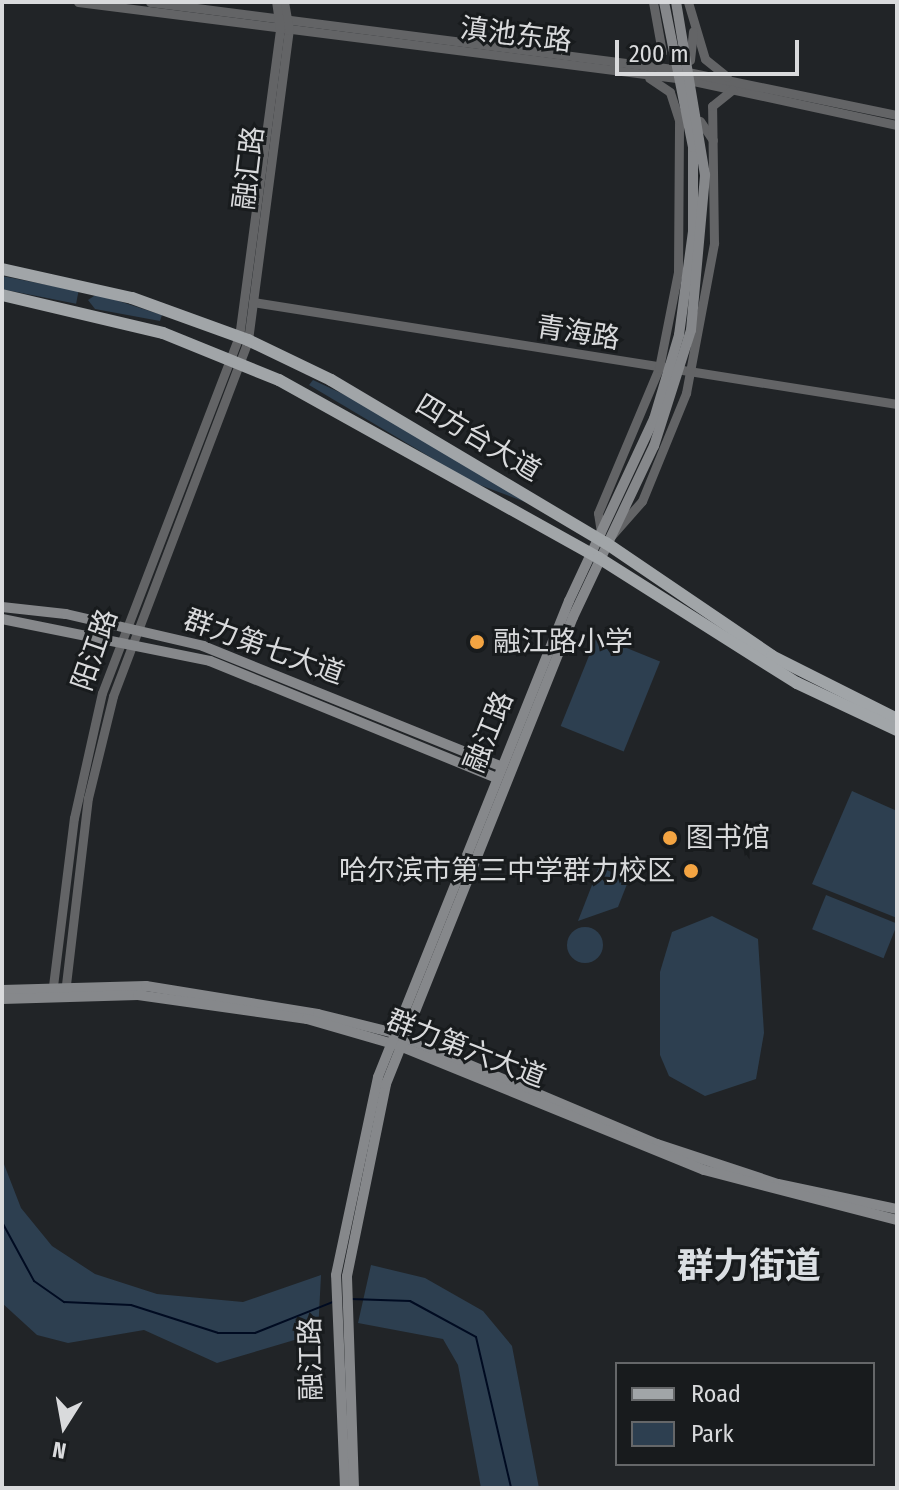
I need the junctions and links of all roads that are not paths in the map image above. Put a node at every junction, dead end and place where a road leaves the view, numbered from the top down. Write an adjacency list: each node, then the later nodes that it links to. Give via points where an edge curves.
1 (78, 2): 10 (street, 滇池东路)
2 (150, 2): 10 (street, 滇池东路)
3 (276, 2): 10 (street, 融汇路)
4 (284, 2): 10 (street, 融汇路)
5 (653, 2): 9 (street)
6 (664, 2): 12 (main road, 融江路)
7 (676, 2): 13 (main road, 融江路)
8 (688, 2): 11 (street)
9 (657, 15): 12 (street); 14 (street, via 659,57)
10 (284, 24): 14 (street, 滇池东路); 23 (street, 融汇路); 24 (street, 融汇路)
11 (694, 25): 13 (street); 16 (street, via 705,59)
12 (675, 43): 15 (main road, 融江路)
13 (690, 60): 15 (main road, 融江路)
14 (626, 67): 15 (street, 滇池东路); 26 (street, via 662,84 679,120 682,236)
15 (688, 76): 16 (street, 滇池东路); 18 (main road, 融江路); 26 (main road, 融江路, via 695,202)
16 (736, 85): 17 (street, 滇池东路); 19 (street, 滇池东路); 20 (street, via 714,100)
17 (897, 115)
18 (700, 121): 20 (street); 26 (main road, 融江路, via 704,232)
19 (897, 125)
20 (715, 142): 26 (street, via 713,257)
21 (2, 269): 24 (main road, 四方台大道, via 132,298)
22 (2, 295): 25 (main road, 四方台大道, via 129,323)
23 (253, 302): 24 (street, 融汇路); 26 (street, 青海路)
24 (244, 338): 25 (street, 阳江路); 31 (main road, 四方台大道)
25 (237, 361): 32 (main road, 四方台大道); 35 (street, 阳江路)
26 (671, 373): 27 (main road, 融江路); 27 (street); 28 (street, 青海路); 29 (street); 30 (main road, 融江路); 31 (street, via 598,513)
27 (659, 404): 31 (main road, 融江路)
28 (897, 404)
29 (673, 428): 30 (street); 31 (street, via 636,512)
30 (657, 440): 31 (main road, 融江路)
31 (603, 537): 32 (main road, 融江路); 37 (main road, 四方台大道, via 772,656)
32 (594, 556): 38 (main road, 四方台大道, via 782,674); 39 (main road, 融江路); 45 (main road, 融江路)
33 (2, 607): 35 (main road, 群力第七大道)
34 (2, 619): 36 (main road, 群力第七大道)
35 (130, 628): 36 (street, 阳江路); 39 (main road, 群力第七大道, via 203,646)
36 (126, 640): 40 (main road, 群力第七大道, via 210,661); 41 (street, 阳江路, via 88,798); 42 (street, 阳江路, via 82,773)
37 (897, 719)
38 (897, 730)
39 (500, 766): 40 (main road, 融江路)
40 (496, 778): 45 (main road, 融江路)
41 (65, 988): 42 (main road, 群力第六大道); 45 (main road, 群力第六大道, via 222,994)
42 (52, 989): 43 (main road, 群力第六大道); 44 (main road, 群力第六大道)
43 (2, 990)
44 (2, 999)
45 (397, 1040): 46 (main road, 群力第六大道, via 657,1144 778,1184); 47 (main road, 群力第六大道, via 704,1170); 48 (main road, 融江路, via 359,1145)
46 (897, 1209)
47 (897, 1220)
48 (340, 1305): 49 (main road, 融江路); 50 (main road, 融江路)
49 (345, 1488)
50 (354, 1488)

